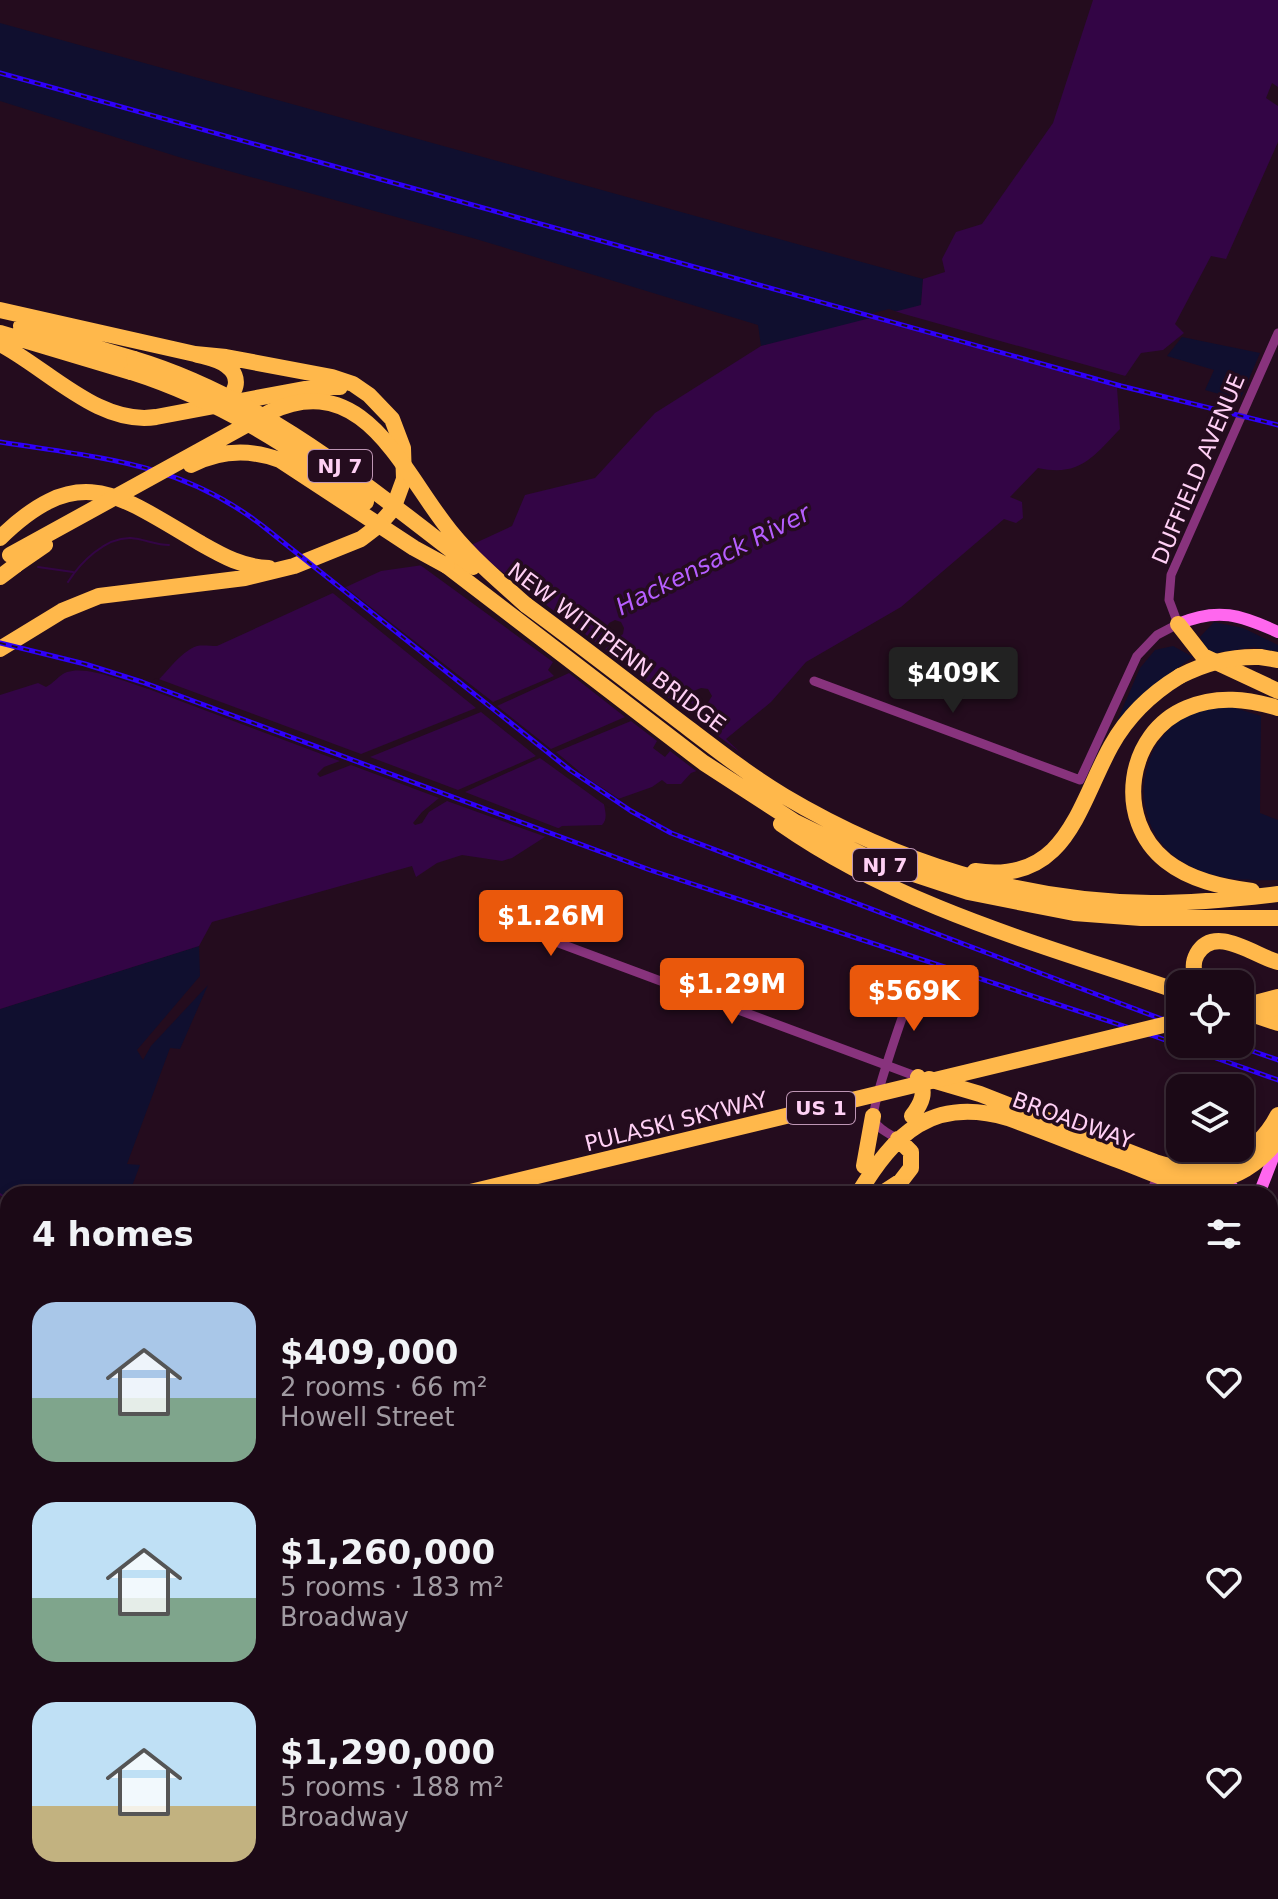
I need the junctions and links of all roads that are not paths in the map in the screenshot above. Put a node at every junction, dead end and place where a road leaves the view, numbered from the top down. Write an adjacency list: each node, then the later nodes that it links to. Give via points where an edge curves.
1 (0, 310): 6 (highway)
2 (0, 320): 7 (highway, NJ 7)
3 (0, 333): 7 (highway, NJ 7)
4 (1278, 333): 16 (street, DUFFIELD AVENUE, via 1171,575 1169,600)
5 (0, 344): 9 (highway, via 116,415 150,418)
6 (195, 354): 8 (highway, via 339,379); 9 (highway, via 224,364 236,383 228,399)
7 (132, 366): 12 (highway, NEW WITTPENN BRIDGE / NJ 7, bridge, via 262,430); 15 (highway, NEW WITTPENN BRIDGE / NJ 7, bridge, via 214,390 281,426)
8 (378, 403): 9 (highway, via 327,386); 13 (highway, via 396,426 403,448 404,479 393,509 361,539)
9 (200, 408)
10 (0, 538): 13 (highway, via 48,500 97,493 136,505 231,560)
11 (9, 561): 12 (highway, bridge, via 197,462 242,452 287,464); 14 (highway); 15 (highway, bridge, via 60,525 270,412 293,403 319,402 351,411 373,426 458,539)
12 (447, 566): 23 (highway, NEW WITTPENN BRIDGE / NJ 7)
13 (286, 568): 18 (highway, via 233,580 99,596 71,606)
14 (0, 577)
15 (526, 605): 24 (highway, NEW WITTPENN BRIDGE / NJ 7)
16 (1178, 624): 17 (street, via 1220,613); 20 (street, via 1157,635 1137,656 1080,780); 21 (highway, via 1208,659)
17 (1278, 632)
18 (0, 649)
19 (1278, 660): 25 (highway, bridge, via 1224,660 1180,676 1150,698 1111,746 1074,826 1039,860 987,873)
20 (814, 681)
21 (1278, 691)
22 (1278, 708): 26 (highway, via 1225,700 1182,710 1148,741 1137,763 1133,791 1142,832 1172,865 1208,882)
23 (704, 763): 24 (highway, NEW WITTPENN BRIDGE / NJ 7); 32 (highway, via 734,791 858,872 932,906)
24 (742, 778): 25 (highway, NJ 7); 27 (highway, NJ 7, via 815,832 900,871 968,892 1125,918)
25 (928, 862): 27 (highway, NJ 7, via 970,877 1062,896)
26 (1277, 897): 27 (highway, NJ 7)
27 (1220, 909): 28 (highway)
28 (1278, 918)
29 (505, 923): 42 (street)
30 (1278, 962): 31 (highway, via 1215,942 1196,956)
31 (1195, 970)
32 (1166, 987)
33 (912, 991): 42 (street)
34 (1278, 997): 35 (highway)
35 (1254, 1004)
36 (1278, 1007): 37 (highway, bridge)
37 (1254, 1013)
38 (1254, 1014): 39 (highway)
39 (1278, 1023)
40 (1166, 1024): 55 (highway, PULASKI SKYWAY / US 1, bridge)
41 (1166, 1034): 56 (highway, PULASKI SKYWAY / US 1)
42 (886, 1066): 43 (street); 46 (street)
43 (918, 1077): 44 (highway); 47 (highway, via 923,1097)
44 (1006, 1106): 47 (highway, via 960,1101); 53 (highway, BROADWAY, via 1167,1166)
45 (1278, 1115): 53 (highway)
46 (873, 1116): 48 (street); 51 (highway)
47 (912, 1116): 48 (highway)
48 (893, 1136): 51 (highway); 52 (highway, BROADWAY, via 939,1116 986,1113); 58 (highway); 59 (highway, via 911,1152 911,1168)
49 (1278, 1139): 53 (highway, via 1252,1165)
50 (1278, 1145): 62 (street)
51 (864, 1166): 57 (highway)
52 (1158, 1175): 54 (highway, BROADWAY); 60 (street)
53 (1220, 1180): 54 (highway)
54 (1188, 1183): 61 (street)
55 (495, 1186)
56 (547, 1186)
57 (851, 1186)
58 (863, 1186)
59 (893, 1186)
60 (1153, 1186)
61 (1192, 1186)
62 (1262, 1186)

